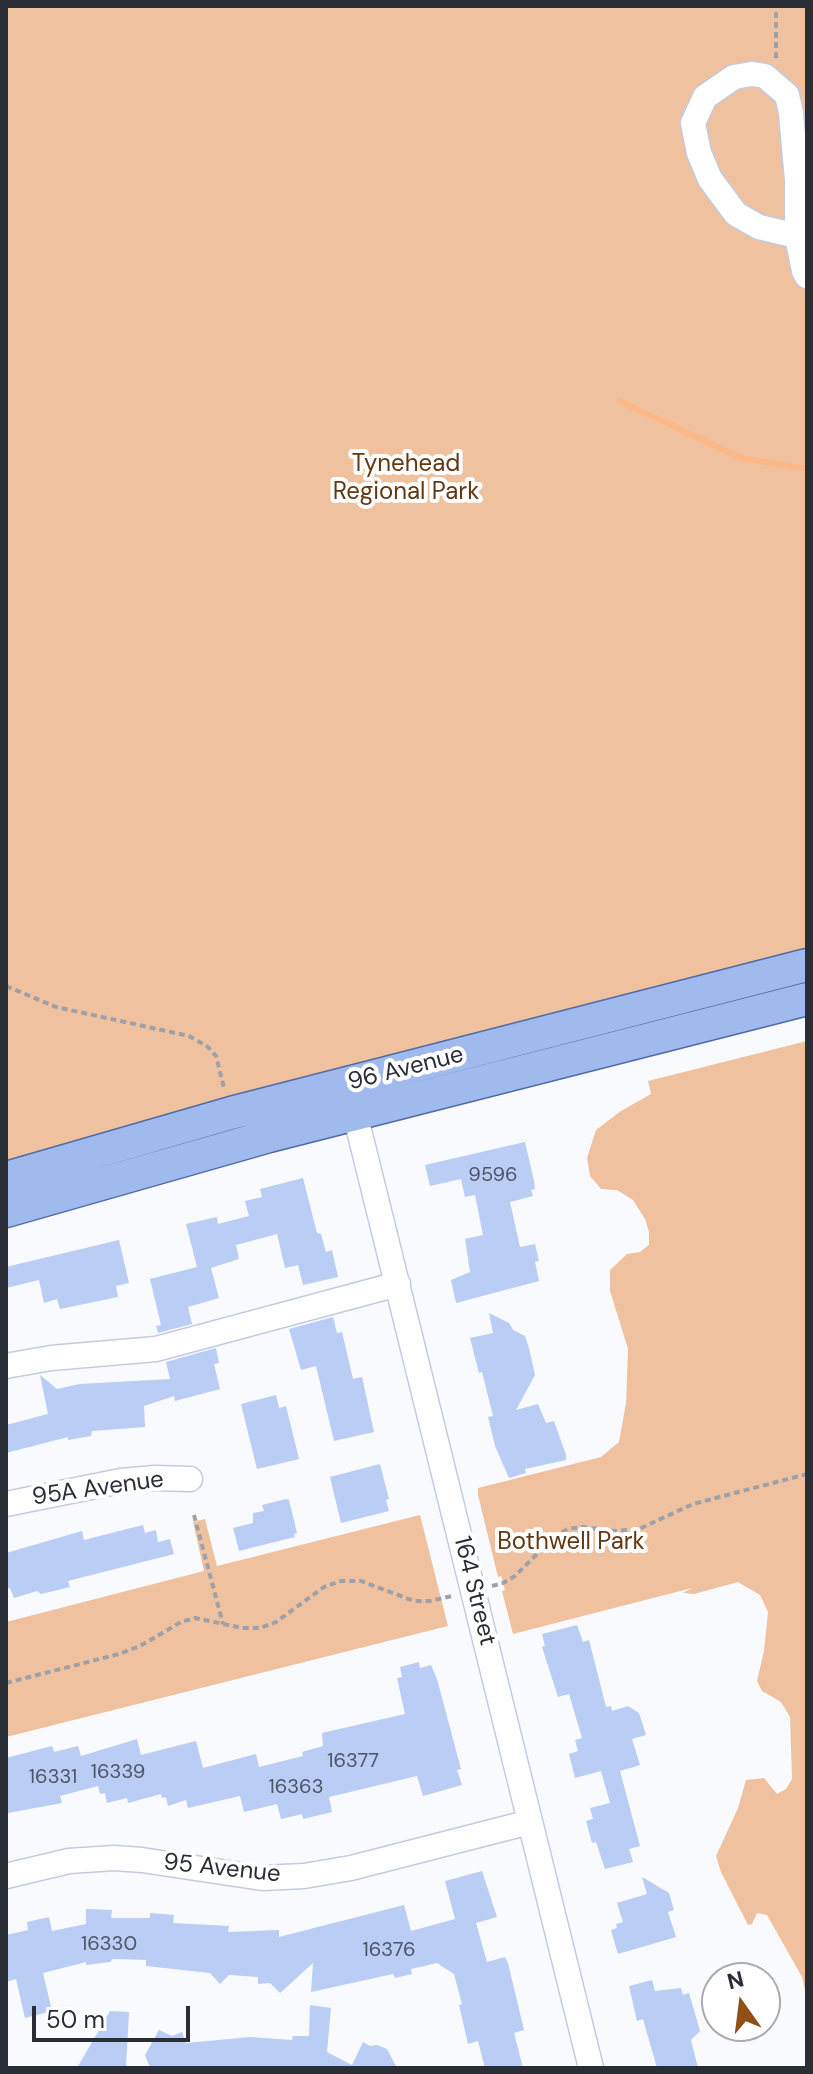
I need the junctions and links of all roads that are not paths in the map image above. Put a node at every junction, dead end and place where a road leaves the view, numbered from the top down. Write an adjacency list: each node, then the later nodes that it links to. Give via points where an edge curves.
1 (797, 236): 1 (street, via 759,227 736,214 710,179 699,153 693,123 705,97 734,77 768,78 787,95); 2 (street)
2 (807, 276)
3 (807, 965): 5 (main road, 96 Avenue)
4 (807, 999): 6 (main road, 96 Avenue)
5 (394, 1072): 6 (main road); 7 (main road, 96 Avenue)
6 (355, 1114): 8 (main road, 96 Avenue); 9 (street, 164 Street)
7 (6, 1178)
8 (6, 1211)
9 (398, 1284): 10 (street, via 156,1349); 13 (street, 164 Street)
10 (6, 1366)
11 (190, 1479): 12 (street, 95A Avenue, via 121,1481)
12 (6, 1504)
13 (530, 1822): 14 (street, 95 Avenue, via 304,1876 262,1878 114,1858 69,1861); 15 (street, 164 Street)
14 (6, 1876)
15 (591, 2068)

